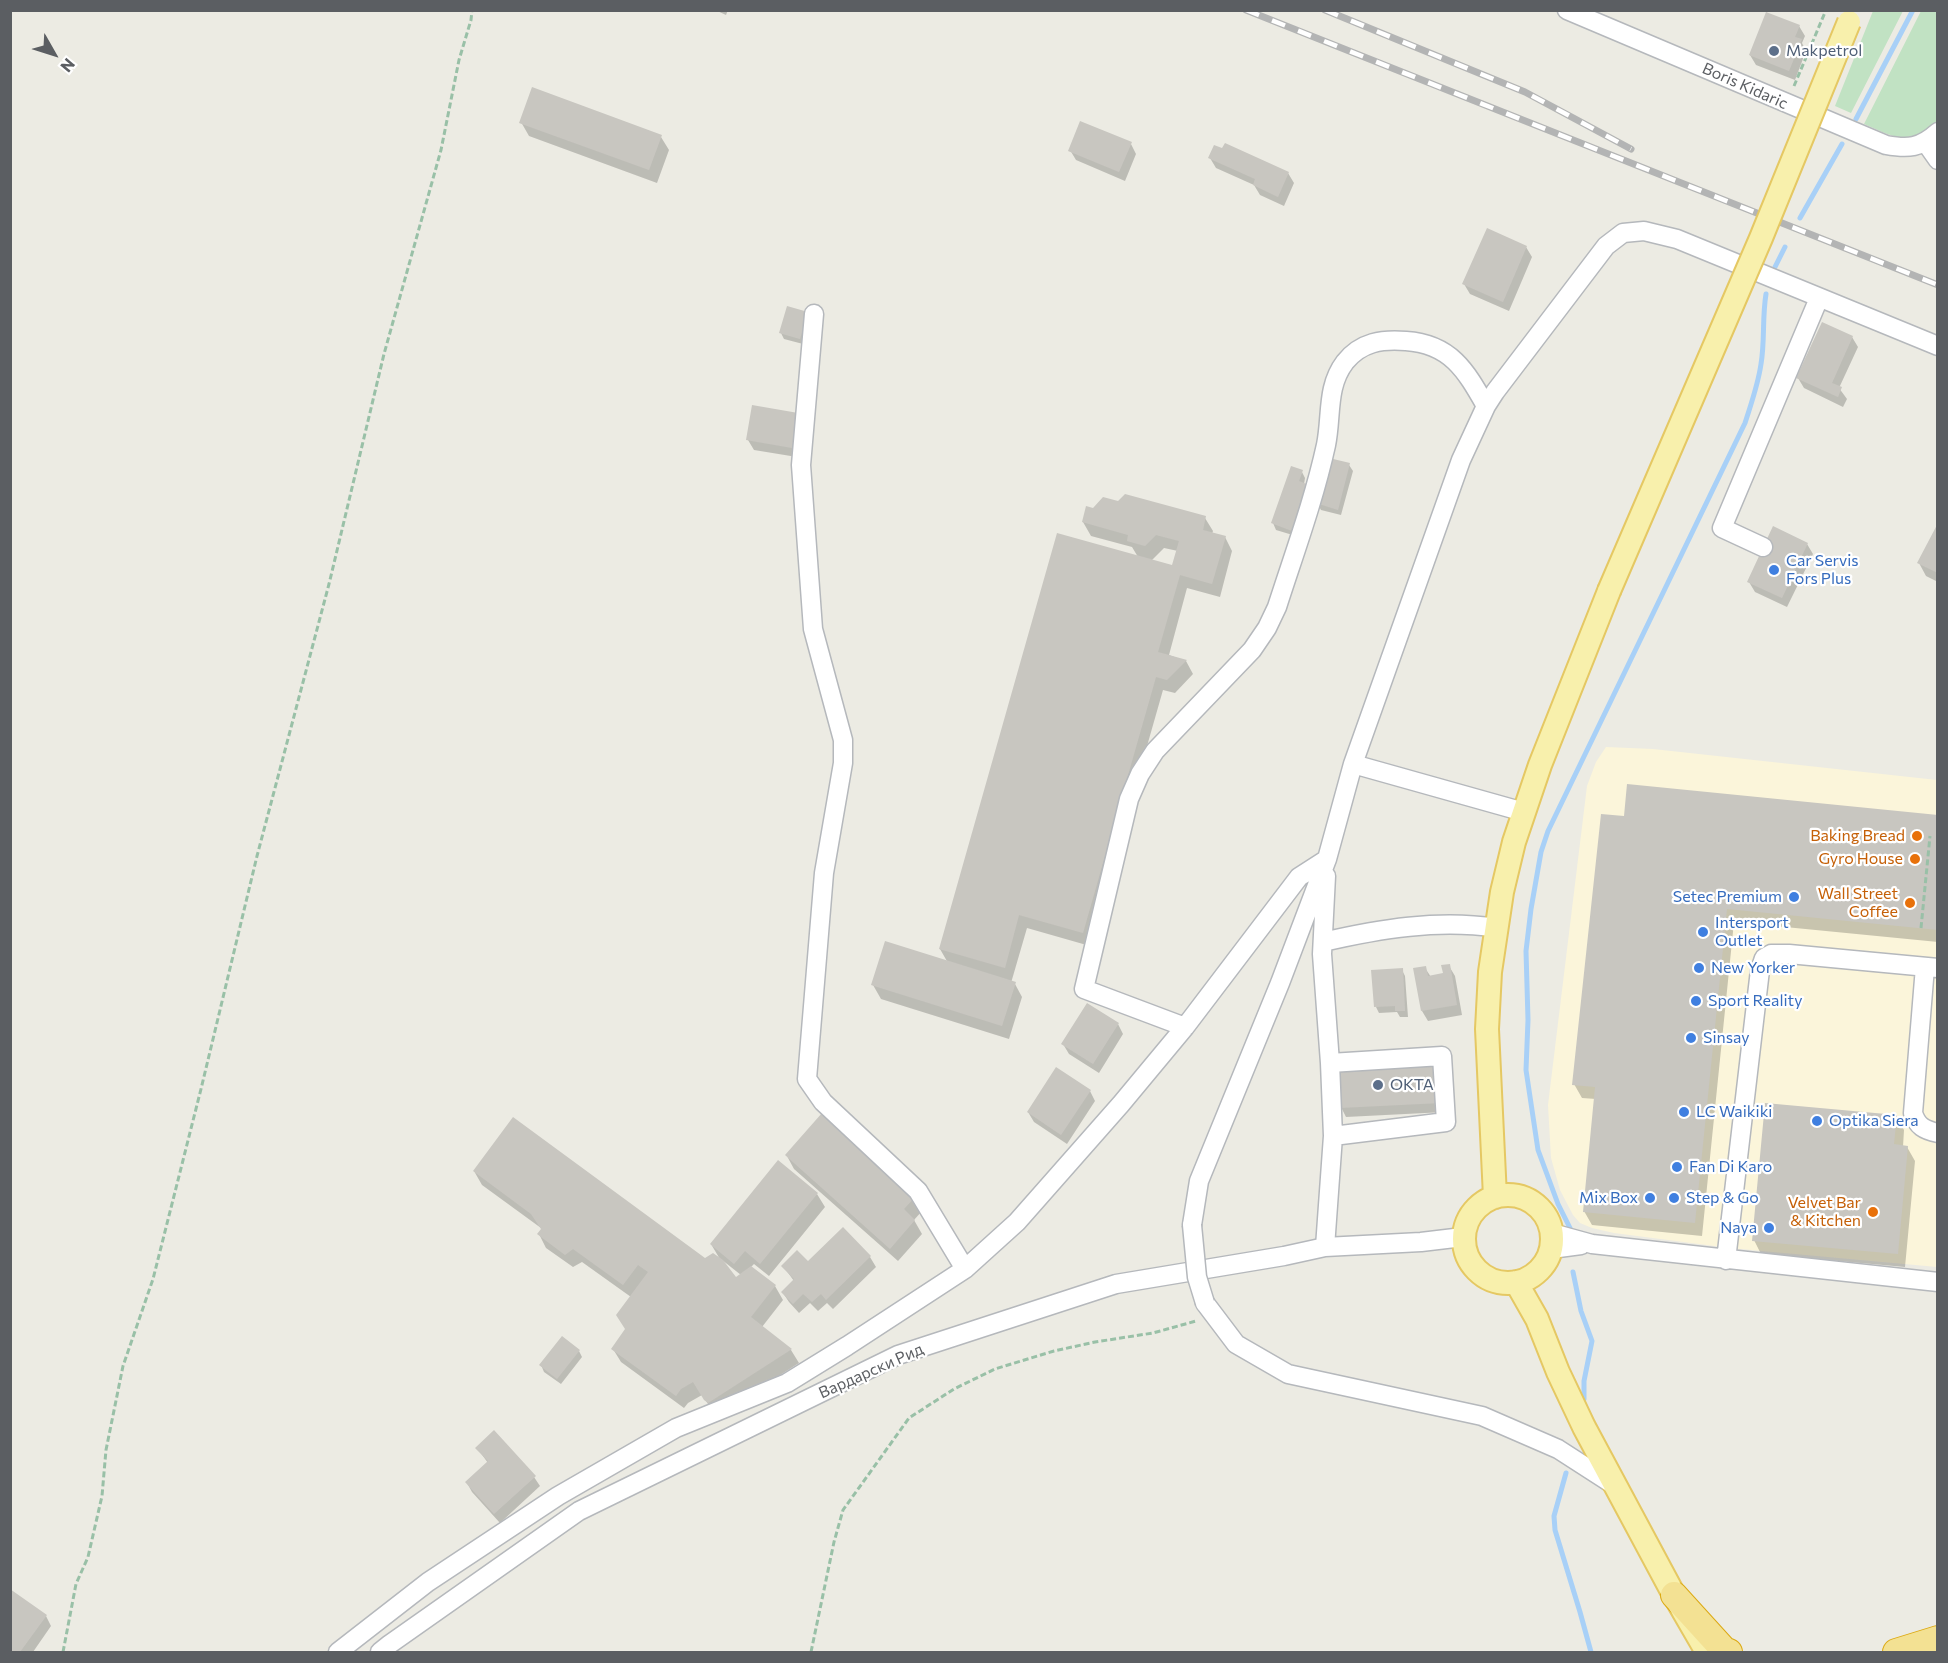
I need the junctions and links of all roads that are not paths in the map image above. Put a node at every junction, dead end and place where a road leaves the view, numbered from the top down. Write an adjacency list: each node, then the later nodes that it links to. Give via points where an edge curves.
1 (1568, 10): 3 (street, Boris Kidaric, via 1886,145 1902,148)
2 (1851, 16): 11 (main road, bridge, via 1609,591)
3 (1932, 138): 4 (street)
4 (1938, 160)
5 (1819, 298): 7 (street); 8 (street, via 1677,239 1644,231 1623,233 1605,246); 9 (street, via 1722,528)
6 (814, 314): 25 (street, via 801,465 813,629 843,740 843,763 824,873 807,1079 822,1102 918,1191)
7 (1938, 346)
8 (1486, 406): 10 (street, via 1461,460); 16 (street, via 1468,374 1450,356 1419,342 1385,339 1363,347 1346,361 1334,379 1326,444 1281,596 1267,628 1252,650 1155,751 1140,774 1130,799 1084,988)
9 (1763, 547)
10 (1353, 764): 11 (street); 12 (street)
11 (1524, 812): 13 (main road, via 1506,870)
12 (1327, 859): 14 (street); 16 (street, via 1299,877); 28 (street, bridge, via 1199,1181 1192,1225 1202,1312 1236,1344 1288,1374 1482,1416 1558,1449)
13 (1496, 928): 14 (street, via 1438,925); 20 (main road, via 1487,1029 1489,1106)
14 (1323, 942): 17 (street)
15 (1931, 968): 18 (street, via 1913,1113 1924,1129); 24 (street, via 1789,954 1764,958)
16 (1185, 1028): 25 (street, via 1017,1222)
17 (1330, 1063): 19 (street); 19 (street, via 1442,1056 1446,1122)
18 (1938, 1133)
19 (1333, 1136): 23 (street)
20 (1504, 1196): 21 (main road, via 1534,1203 1549,1222); 22 (main road, via 1481,1204 1472,1213)
21 (1551, 1242): 24 (street); 26 (main road, via 1543,1267)
22 (1464, 1243): 23 (street, Вардарски Рид); 26 (main road, via 1469,1261 1487,1279 1500,1283)
23 (1325, 1247): 32 (street, Вардарски Рид, via 1116,1284 898,1355 579,1511)
24 (1725, 1260): 27 (street)
25 (965, 1269): 31 (street, via 787,1383 676,1428 558,1496 428,1582)
26 (1525, 1279): 28 (main road, via 1558,1372)
27 (1938, 1282)
28 (1617, 1487): 29 (main road)
29 (1674, 1595): 33 (main road); 34 (highway)
30 (1938, 1639): 35 (highway)
31 (338, 1653)
32 (380, 1653)
33 (1707, 1653)
34 (1729, 1653)
35 (1896, 1653)

